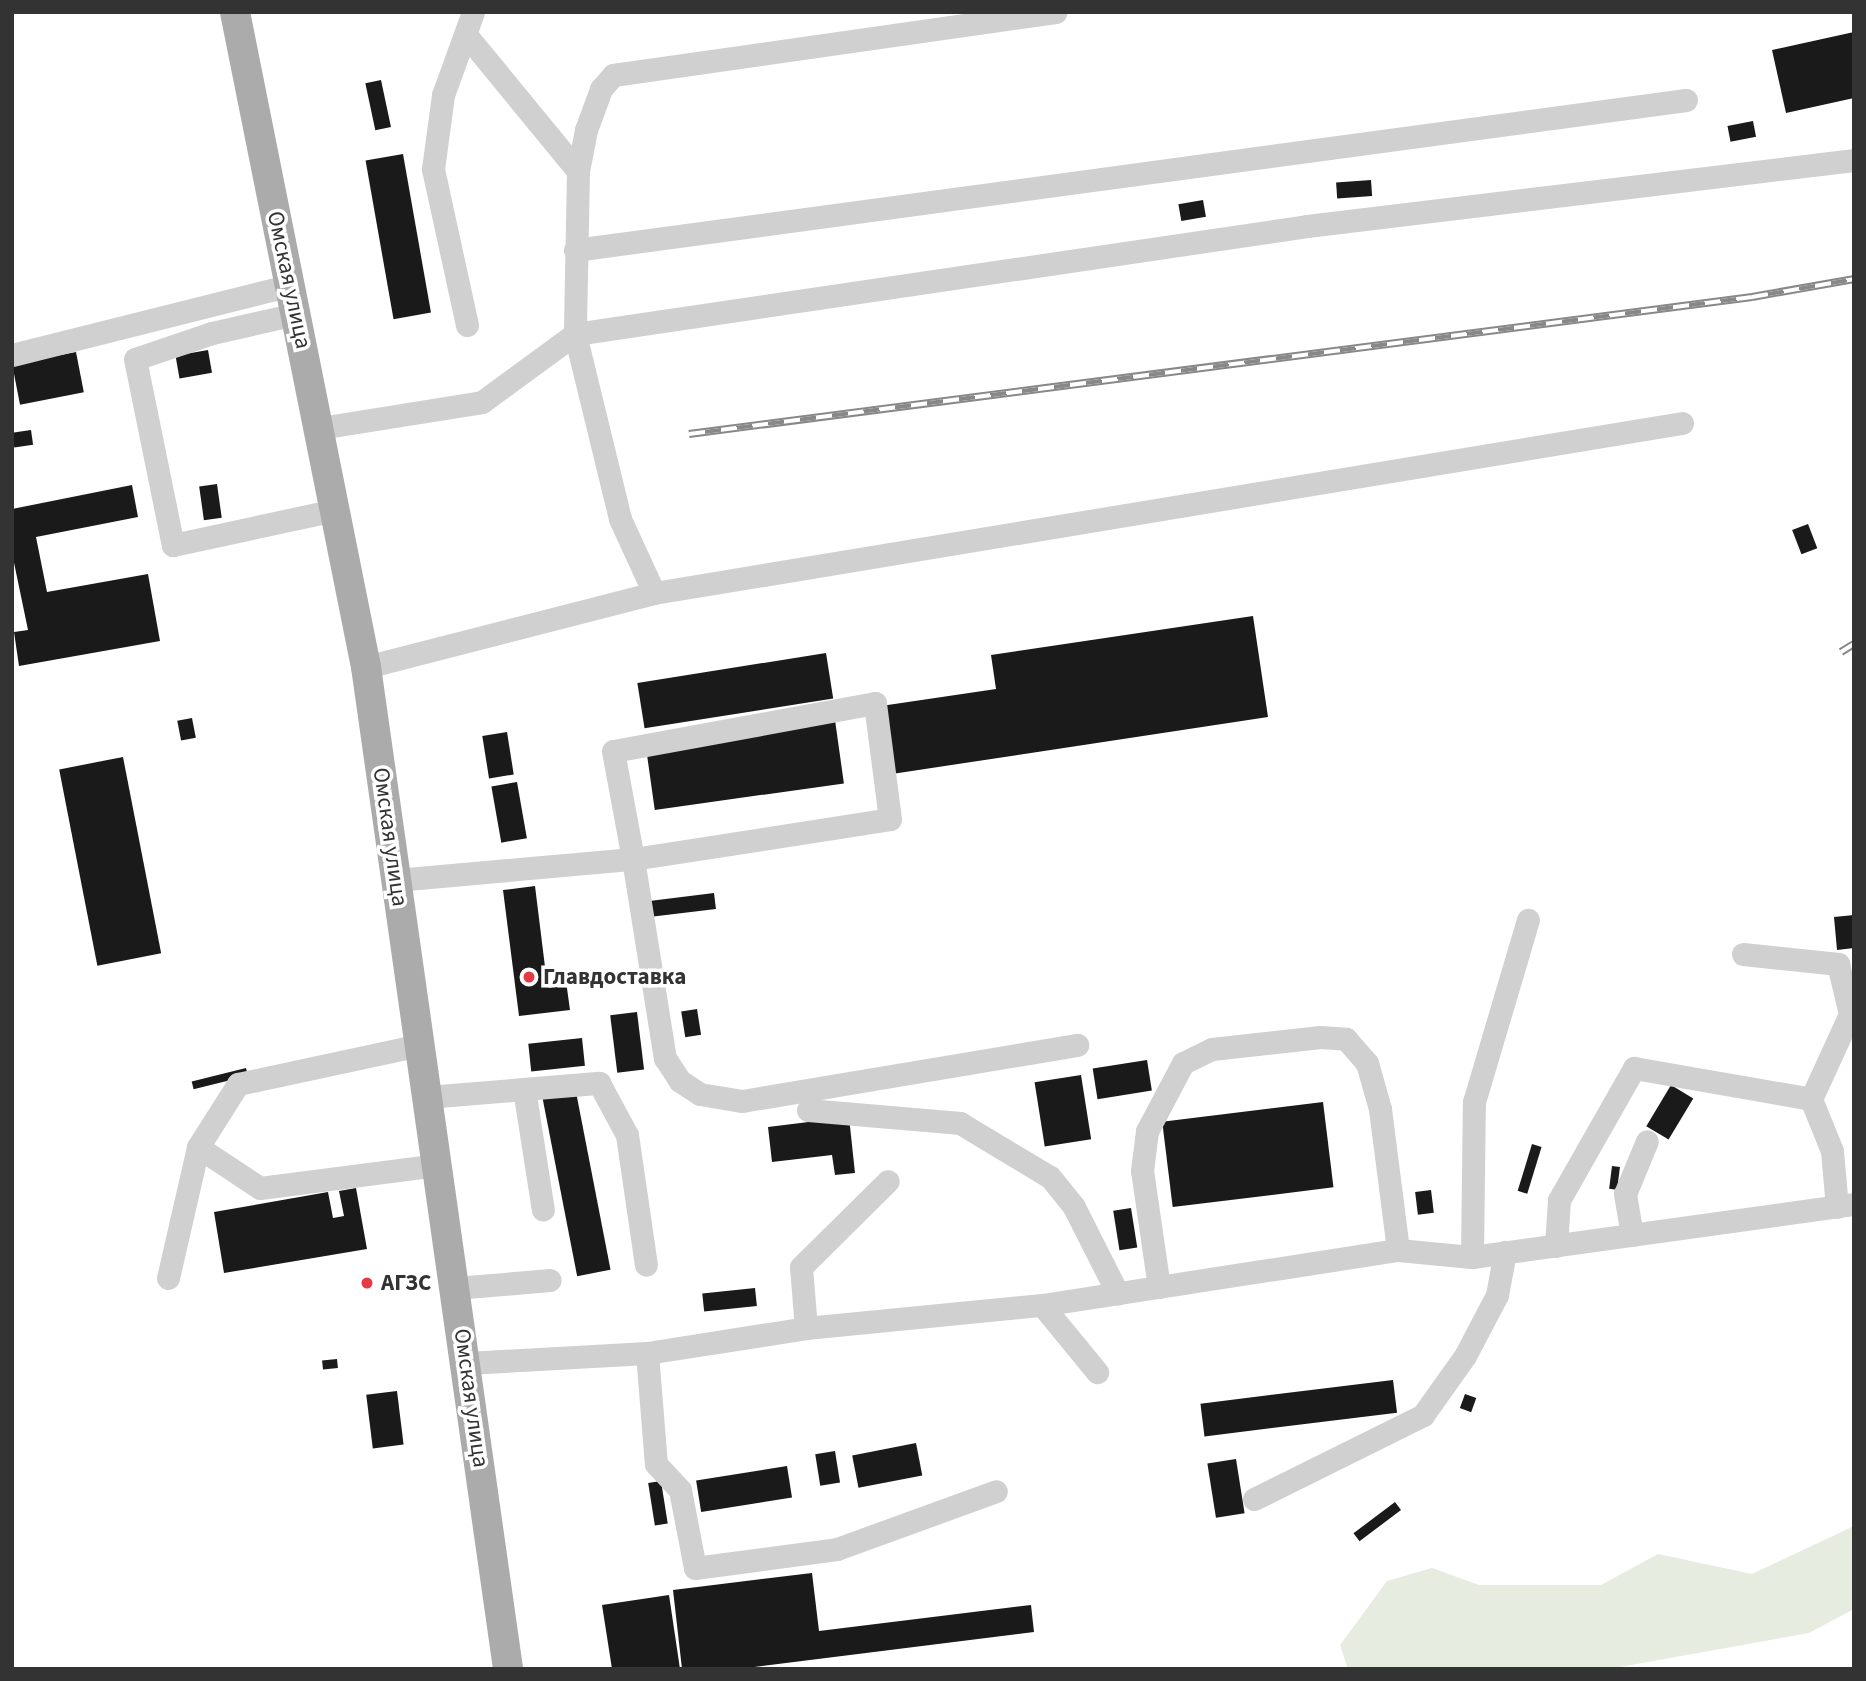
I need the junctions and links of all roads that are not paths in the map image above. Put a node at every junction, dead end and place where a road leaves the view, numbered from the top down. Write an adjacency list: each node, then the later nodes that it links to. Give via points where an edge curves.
1 (235, 12): 9 (main road, Омская улица)
2 (473, 12): 4 (lane)
3 (1056, 12): 7 (lane, via 613,75 601,89 586,130)
4 (467, 36): 7 (lane); 11 (lane, via 443,95 433,169)
5 (1686, 100): 8 (lane)
6 (1854, 160): 12 (lane, via 1307,226)
7 (578, 172): 8 (lane)
8 (575, 250): 12 (lane)
9 (290, 285): 10 (main road, Омская улица); 13 (lane)
10 (296, 314): 15 (main road, Омская улица); 16 (lane, via 212,333 135,359 173,544)
11 (467, 325)
12 (575, 334): 15 (lane, via 482,402); 17 (lane, via 620,519)
13 (12, 355)
14 (1682, 423): 17 (lane)
15 (320, 428): 16 (main road, Омская улица)
16 (335, 510): 18 (main road, Омская улица)
17 (654, 593): 18 (lane)
18 (366, 667): 20 (main road, Омская улица)
19 (633, 859): 19 (lane, via 890,818 875,703 613,751); 20 (lane); 24 (lane, via 665,1058 680,1081 700,1094 742,1101 786,1096)
20 (396, 880): 23 (main road, Омская улица)
21 (1528, 920): 39 (lane, via 1474,1102)
22 (1743, 954): 27 (lane, via 1838,964 1850,1014)
23 (419, 1045): 26 (main road, Омская улица); 30 (lane, via 238,1084)
24 (1077, 1045)
25 (524, 1090): 26 (lane); 34 (lane); 40 (lane, via 599,1083 627,1135)
26 (427, 1097): 31 (main road, Омская улица)
27 (1811, 1099): 33 (lane, via 1832,1151); 36 (lane, via 1634,1068 1559,1200)
28 (808, 1110): 45 (lane, via 960,1124 1027,1163 1050,1177 1074,1207)
29 (1647, 1141): 35 (lane, via 1625,1194)
30 (198, 1147): 31 (lane, via 260,1188); 41 (lane)
31 (437, 1165): 44 (main road, Омская улица)
32 (888, 1181): 47 (lane, via 801,1267)
33 (1845, 1206): 35 (lane)
34 (543, 1210)
35 (1632, 1235): 36 (lane)
36 (1556, 1245): 38 (lane)
37 (1398, 1251): 39 (lane); 43 (lane); 43 (lane, via 1380,1108 1367,1063 1346,1039 1320,1037 1212,1049 1183,1063 1147,1131 1142,1171)
38 (1505, 1252): 39 (lane); 52 (lane, via 1497,1295 1465,1356 1423,1415)
39 (1472, 1257)
40 (646, 1265)
41 (168, 1278)
42 (550, 1280): 44 (lane)
43 (1159, 1287): 45 (lane)
44 (455, 1289): 49 (main road, Омская улица)
45 (1118, 1294): 46 (lane)
46 (1042, 1305): 47 (lane); 50 (lane)
47 (806, 1328): 48 (lane)
48 (647, 1353): 49 (lane); 51 (lane, via 656,1464 680,1490 695,1568 837,1549)
49 (467, 1363): 53 (main road, Омская улица)
50 (1097, 1372)
51 (996, 1491)
52 (1254, 1499)
53 (508, 1669)

